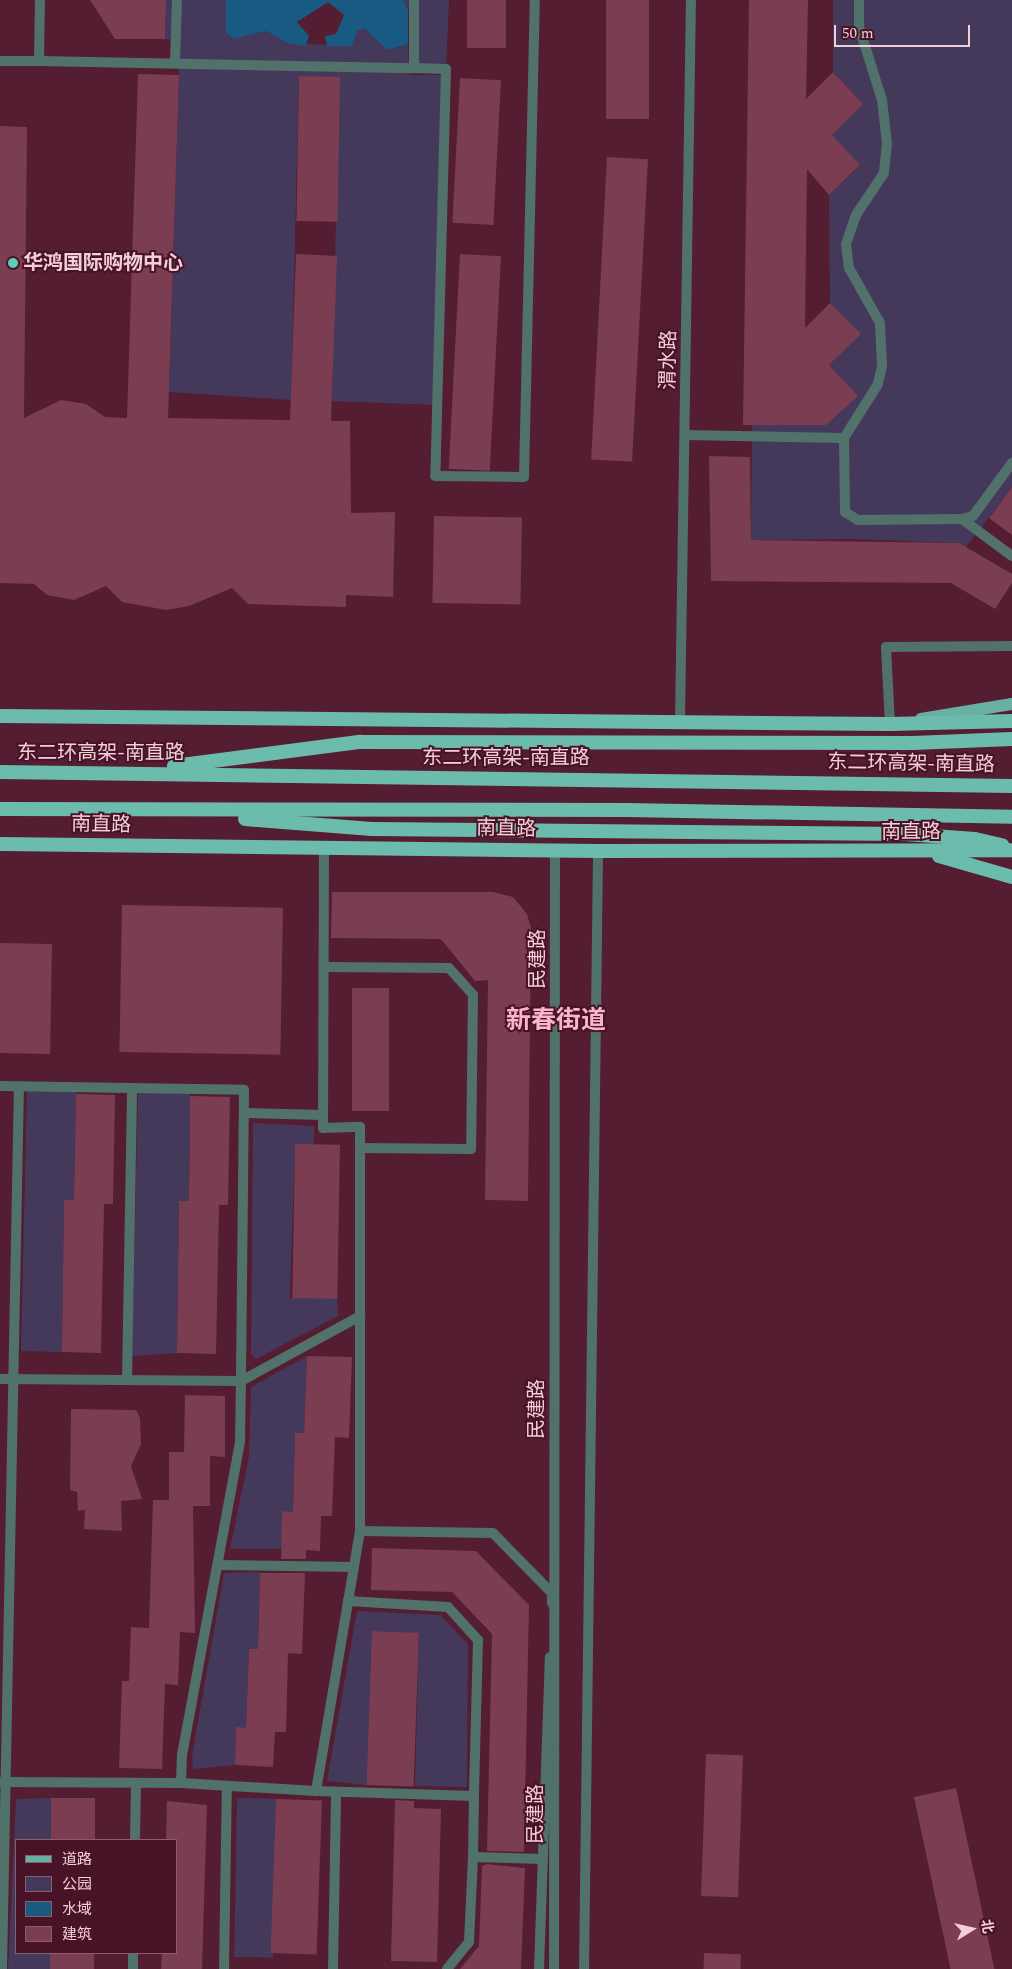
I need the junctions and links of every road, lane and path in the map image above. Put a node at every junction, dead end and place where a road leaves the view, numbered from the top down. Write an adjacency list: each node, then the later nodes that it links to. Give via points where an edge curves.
1 (40, 0): 8 (street)
2 (177, 0): 9 (street)
3 (414, 0): 10 (street)
4 (535, 0): 10 (street, via 524,477 435,476 446,69)
5 (691, 0): 11 (street, 渭水路)
6 (859, 0): 12 (street, via 859,26 882,100 887,143 884,173 856,215 846,244 849,268 880,324 882,366 878,384)
7 (0, 61): 8 (street)
8 (39, 61): 9 (street)
9 (175, 62): 10 (street)
10 (414, 68)
11 (685, 435): 12 (street); 19 (street, 渭水路)
12 (844, 438): 14 (street, via 844,512 858,520)
13 (1012, 463): 14 (street, via 973,516)
14 (962, 519): 15 (street)
15 (1012, 556)
16 (1012, 646): 21 (street, via 886,647)
17 (1012, 704): 21 (main road)
18 (0, 716): 19 (highway)
19 (680, 721): 21 (highway)
20 (1012, 721): 21 (highway)
21 (890, 724)
22 (1012, 739): 24 (highway, via 913,743 360,742)
23 (0, 772): 24 (highway, 东二环高架-南直路)
24 (128, 772): 25 (highway, 东二环高架-南直路)
25 (1012, 786)
26 (0, 809): 27 (highway)
27 (134, 810): 28 (highway, via 627,810); 31 (highway, via 372,829 905,834 974,839)
28 (1012, 816)
29 (0, 844): 30 (highway, 南直路)
30 (324, 847): 32 (highway, 南直路); 36 (street)
31 (1012, 849): 34 (highway, 南直路)
32 (556, 850): 33 (highway, 南直路); 71 (street, 民建路)
33 (598, 851): 34 (highway, 南直路); 72 (street)
34 (924, 852): 35 (highway)
35 (1012, 877)
36 (325, 967): 41 (street); 42 (street, via 449,968 473,995 471,1150)
37 (0, 1086): 38 (street)
38 (20, 1086): 39 (street); 45 (street)
39 (132, 1088): 40 (street, via 244,1090); 46 (street)
40 (244, 1113): 41 (street); 47 (street)
41 (323, 1115): 42 (street, via 323,1128 360,1127)
42 (360, 1148): 43 (street)
43 (360, 1316): 47 (street); 48 (street)
44 (0, 1379): 45 (street)
45 (16, 1379): 46 (street); 53 (street)
46 (127, 1380): 47 (street)
47 (241, 1381): 49 (street, via 240,1442)
48 (360, 1531): 50 (street); 63 (street, via 493,1533 552,1593)
49 (217, 1565): 50 (street); 56 (street, via 182,1755)
50 (354, 1567): 51 (street)
51 (348, 1601): 58 (street); 60 (street, via 448,1607 478,1640)
52 (0, 1620): 53 (street)
53 (11, 1621): 54 (street)
54 (4, 1782): 55 (street); 65 (street)
55 (136, 1783): 56 (street); 61 (street)
56 (181, 1783): 57 (street)
57 (227, 1786): 58 (street); 67 (street)
58 (316, 1792): 59 (street)
59 (336, 1792): 60 (street); 68 (street)
60 (474, 1796): 62 (street)
61 (135, 1839)
62 (473, 1857): 63 (street); 69 (street, via 469,1942)
63 (542, 1859): 70 (street)
64 (133, 1954): 66 (street)
65 (2, 1969)
66 (133, 1969)
67 (224, 1969)
68 (332, 1969)
69 (447, 1969)
70 (539, 1969)
71 (554, 1969)
72 (584, 1969)

